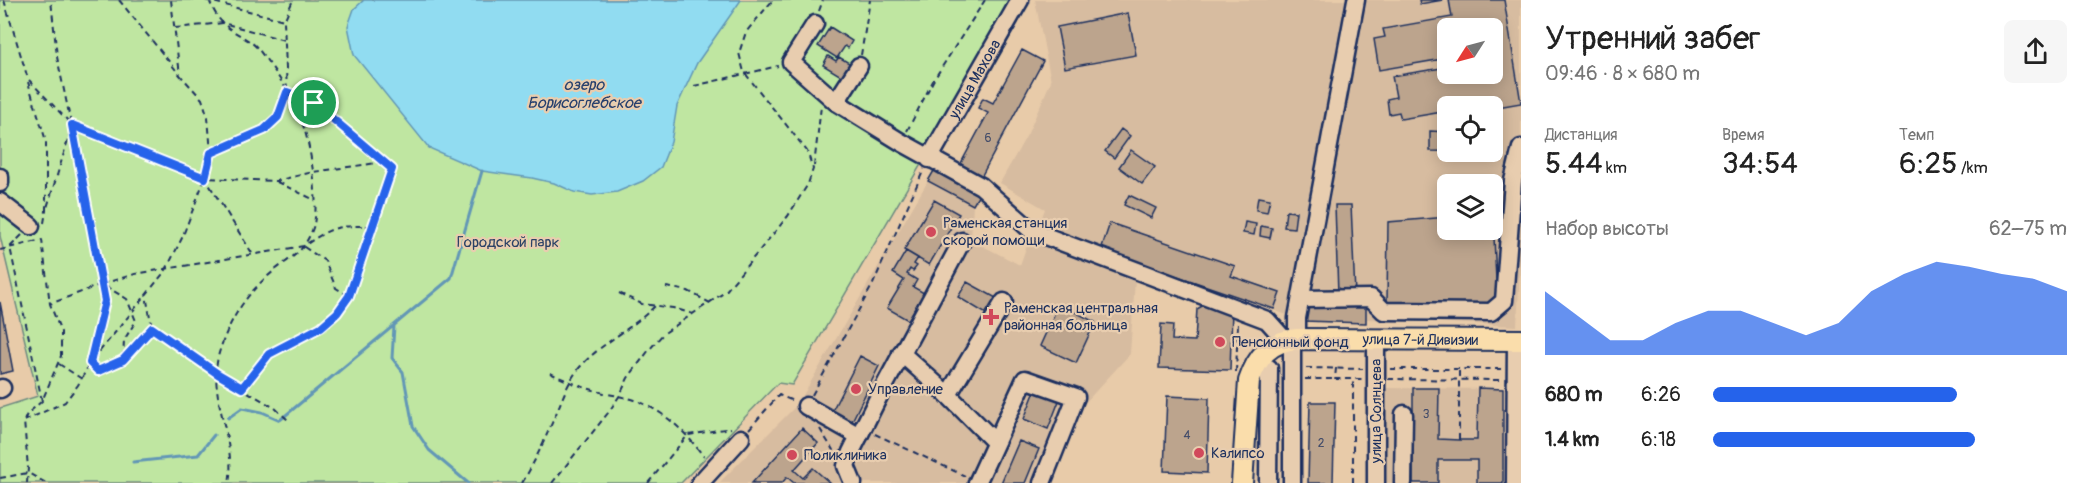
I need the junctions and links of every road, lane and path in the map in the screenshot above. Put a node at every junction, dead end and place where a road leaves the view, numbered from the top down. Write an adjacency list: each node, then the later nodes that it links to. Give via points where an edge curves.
1 (4, 0): 21 (path)
2 (51, 0): 25 (path, via 57,57)
3 (119, 0): 20 (path)
4 (171, 0): 15 (path)
5 (208, 0): 12 (path); 13 (path)
6 (293, 0): 12 (path)
7 (773, 0): 19 (path, via 746,32 739,53)
8 (870, 0): 18 (path)
9 (986, 0): 26 (path, via 933,81)
10 (1020, 0): 29 (street, улица Махова)
11 (1356, 0): 52 (street)
12 (284, 21): 16 (path)
13 (223, 23): 15 (path); 16 (path); 23 (path, via 258,48)
14 (814, 24): 17 (street)
15 (176, 28): 20 (path)
16 (284, 40): 23 (path)
17 (791, 62): 19 (path); 24 (street)
18 (859, 66): 24 (street)
19 (744, 72): 22 (path); 31 (path, via 807,151)
20 (180, 75): 28 (path, via 202,99)
21 (28, 79): 25 (path); 25 (path, via 46,141 46,211)
22 (694, 86)
23 (287, 92): 28 (path, via 278,117 264,130); 30 (path, via 314,103); 32 (path, via 303,125)
24 (829, 101): 26 (street); 31 (path)
25 (72, 125): 34 (path); 47 (path)
26 (901, 142): 29 (street)
27 (1521, 148): 52 (street, via 1513,182 1504,301 1491,312 1384,311 1371,298)
28 (211, 153): 34 (path)
29 (929, 159): 61 (street, via 981,186 1032,231 1267,320); 84 (path, via 873,284)
30 (384, 162): 32 (path); 40 (path, via 392,169)
31 (813, 169): 55 (path, via 788,216)
32 (313, 172): 35 (path); 37 (path)
33 (0, 177): 36 (street)
34 (205, 178): 35 (path); 45 (path); 46 (path)
35 (276, 181): 37 (path)
36 (0, 183)
37 (315, 200): 42 (path, via 314,224)
38 (0, 202): 39 (street)
39 (31, 226)
40 (374, 226): 42 (path, via 337,226); 51 (path)
41 (962, 241): 63 (street)
42 (304, 246): 45 (path); 51 (path, via 325,261 336,288); 72 (path, via 261,281 242,303 228,328 219,355)
43 (10, 247): 44 (path); 54 (path, via 42,240); 83 (path)
44 (0, 250)
45 (253, 254): 46 (path)
46 (166, 270): 47 (path); 50 (path)
47 (102, 284): 54 (path); 57 (path, via 128,299); 65 (path, via 105,301)
48 (666, 287): 55 (path, via 688,291)
49 (619, 293): 56 (path)
50 (146, 295): 57 (path); 59 (path)
51 (349, 296): 80 (path, via 321,327 269,354)
52 (1301, 299): 61 (street)
53 (1004, 302): 82 (street)
54 (50, 304): 66 (path, via 61,332)
55 (711, 304): 58 (path)
56 (655, 306): 58 (path); 79 (path, via 600,348)
57 (132, 311): 64 (path, via 136,321 124,340); 65 (path)
58 (693, 314): 81 (path, via 663,334 628,378)
59 (152, 328): 64 (path); 72 (path)
60 (1376, 339): 61 (main road, улица 7-й Дивизии); 62 (main road, улица 7-й Дивизии); 73 (street, улица Солнцева)
61 (1291, 340): 71 (street); 107 (main road, via 1272,345 1254,366 1249,381)
62 (1518, 340): 74 (street)
63 (901, 353): 82 (street); 89 (street)
64 (123, 360): 65 (path, via 98,371)
65 (90, 363): 75 (path)
66 (58, 364): 75 (path); 83 (path)
67 (1269, 368): 108 (street)
68 (1336, 368): 71 (path); 73 (path); 76 (path)
69 (1459, 369): 73 (path); 74 (path); 78 (path)
70 (550, 373): 79 (path)
71 (1292, 373): 76 (path); 109 (street)
72 (218, 374): 80 (path); 100 (path)
73 (1376, 374): 77 (path); 78 (path); 111 (street, улица Солнцева)
74 (1515, 377): 78 (path); 113 (street)
75 (82, 379): 86 (path, via 65,402)
76 (1335, 379): 77 (path)
77 (1353, 379): 110 (path)
78 (1459, 379): 91 (path)
79 (570, 382): 81 (path); 101 (path)
80 (242, 388): 87 (path)
81 (620, 395): 90 (path, via 654,408); 102 (path)
82 (948, 395): 92 (street)
83 (42, 401): 86 (path)
84 (806, 406): 88 (path, via 779,395); 89 (street); 93 (path)
85 (1404, 414): 112 (street)
86 (24, 421): 95 (path)
87 (289, 421)
88 (741, 430): 90 (path); 94 (street)
89 (861, 432): 97 (path); 105 (street, via 846,466)
90 (688, 435): 94 (path); 103 (path)
91 (1459, 440)
92 (995, 442): 97 (street); 106 (street, via 1025,379 1076,397)
93 (841, 464)
94 (713, 469): 104 (street)
95 (28, 473): 96 (path); 98 (path); 99 (path)
96 (0, 478)
97 (977, 482)
98 (27, 483)
99 (46, 483)
100 (229, 483)
101 (522, 483)
102 (552, 483)
103 (648, 483)
104 (700, 483)
105 (853, 483)
106 (1042, 483)
107 (1242, 483)
108 (1268, 483)
109 (1292, 483)
110 (1353, 483)
111 (1376, 483)
112 (1403, 483)
113 (1515, 483)

